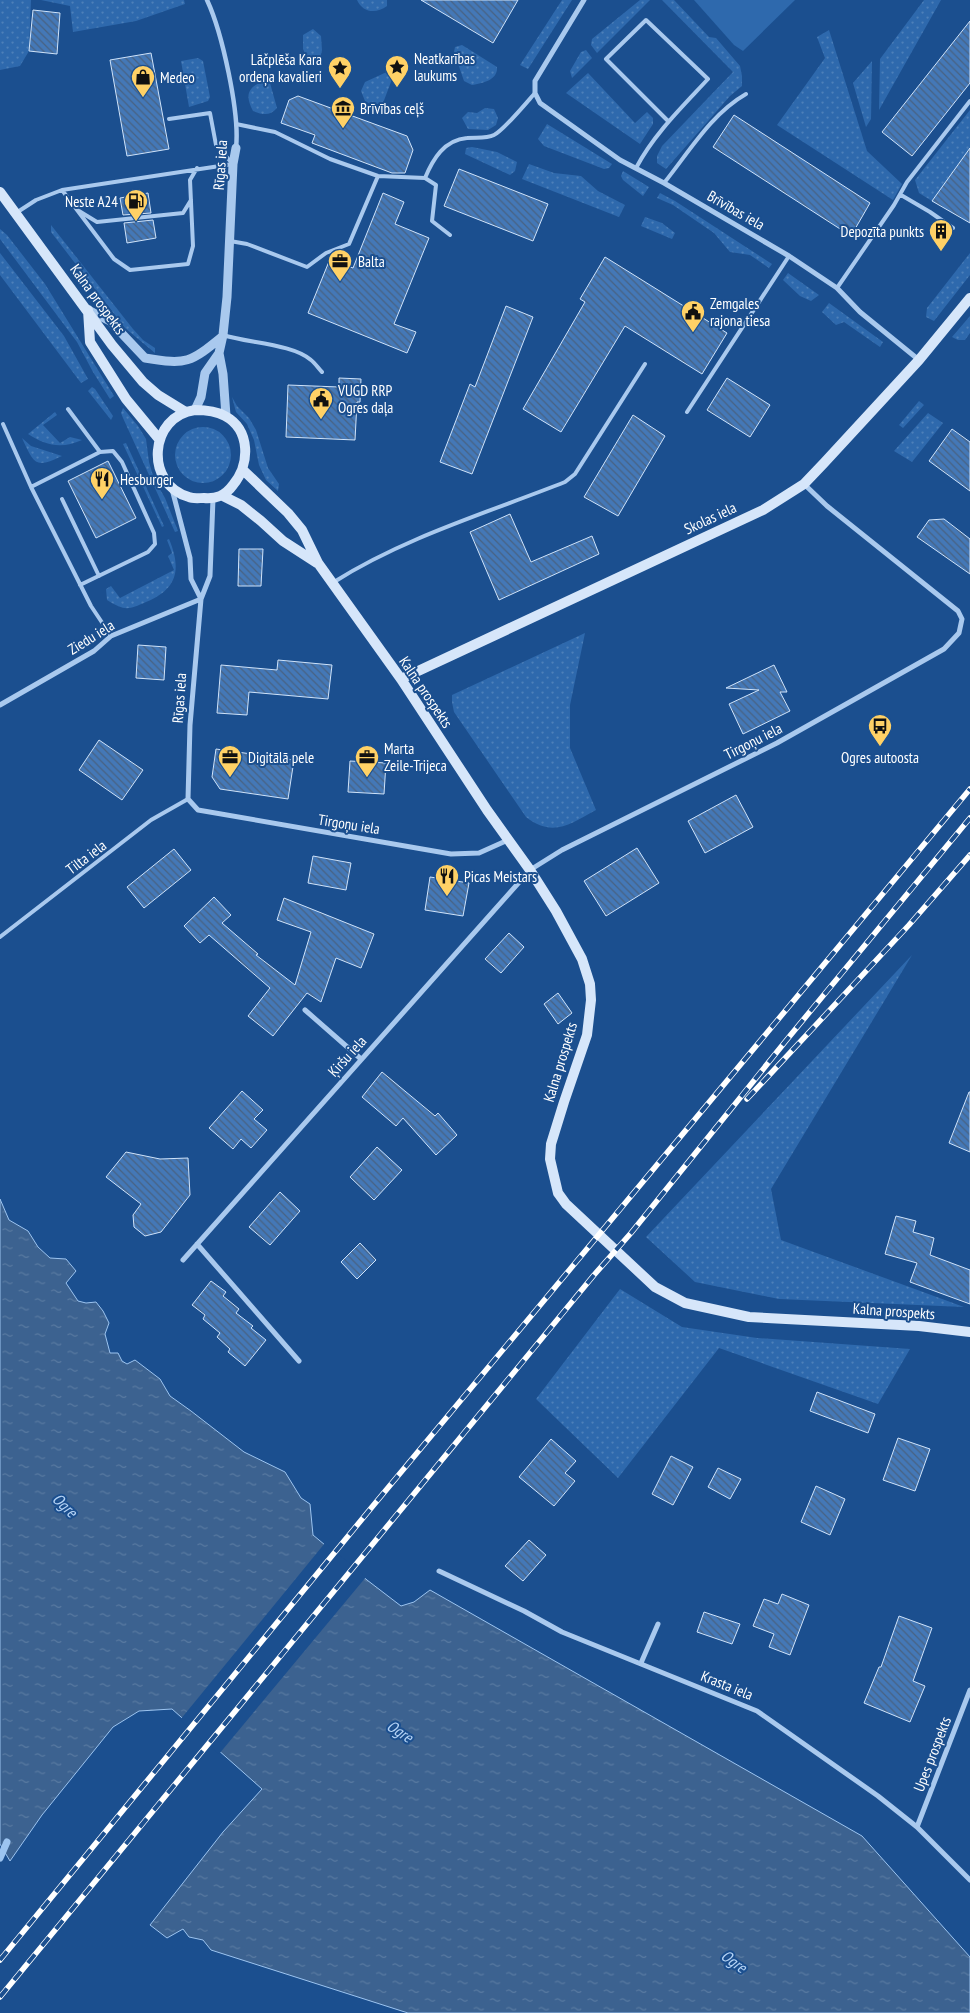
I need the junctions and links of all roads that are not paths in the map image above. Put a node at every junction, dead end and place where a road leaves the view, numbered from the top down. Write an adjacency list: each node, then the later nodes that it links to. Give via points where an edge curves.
1 (207, 0): 8 (street, Rīgas iela, via 223,46)
2 (584, 0): 3 (street, via 535,81)
3 (535, 93): 12 (street, Brīvības iela, via 545,108); 14 (lane, via 495,135 466,138 442,150 432,159)
4 (746, 94): 15 (lane, via 718,115)
5 (970, 101): 18 (lane, via 907,182)
6 (168, 120): 10 (lane, via 210,113 216,145)
7 (668, 122): 7 (lane, via 708,79 646,20 606,59); 12 (lane)
8 (236, 124): 9 (street, Rīgas iela); 13 (lane, via 275,132)
9 (236, 148): 10 (street, Rīgas iela)
10 (233, 164): 11 (lane); 24 (street, Rīgas iela)
11 (197, 168): 16 (lane); 19 (lane, via 190,180)
12 (636, 168): 15 (street, Brīvības iela)
13 (378, 176): 14 (lane); 24 (lane, via 349,244 326,253 307,268)
14 (425, 178): 23 (lane, via 436,185 432,221)
15 (664, 183): 25 (street, Brīvības iela)
16 (62, 190): 20 (lane); 21 (lane, via 36,200)
17 (0, 192): 21 (main road, Kalna prospekts)
18 (901, 195): 22 (lane); 26 (lane)
19 (191, 200): 20 (lane, via 183,213 97,222); 20 (lane, via 193,246 188,264 130,270 114,259)
20 (77, 210)
21 (16, 213): 28 (main road, Kalna prospekts)
22 (954, 228)
23 (450, 235)
24 (230, 241): 29 (street, Rīgas iela)
25 (789, 256): 26 (street, Brīvības iela); 37 (lane)
26 (837, 288): 31 (street, Brīvības iela, via 860,312)
27 (970, 298): 31 (main road, Skolas iela)
28 (88, 310): 29 (street, via 110,321 144,358 181,362 193,359); 36 (main road, Kalna prospekts, via 112,345 144,382); 40 (main road, via 90,342 126,399)
29 (223, 336): 30 (street, Rīgas iela); 33 (lane, via 288,348 310,358)
30 (219, 353): 35 (street, via 205,373 201,398); 38 (street)
31 (919, 360): 43 (main road, Skolas iela)
32 (645, 364): 50 (lane, via 575,474 566,482 418,539)
33 (322, 372)
34 (68, 409): 41 (lane)
35 (195, 410): 36 (main road); 38 (main road)
36 (184, 411): 40 (main road, via 172,420)
37 (687, 412)
38 (226, 416): 42 (main road, via 245,442)
39 (3, 424): 44 (lane)
40 (159, 439): 45 (main road, via 160,473)
41 (100, 452): 44 (lane); 49 (lane, via 113,451 122,462 154,533 155,544 148,552)
42 (243, 470): 46 (main road, via 233,486); 48 (main road, via 302,530)
43 (804, 484): 54 (main road, Skolas iela, via 763,510); 58 (street, Tirgoņu iela, via 958,611 962,619 959,632 944,649 777,743 562,850)
44 (31, 487): 51 (lane)
45 (172, 488): 46 (main road, via 189,497); 52 (street, via 190,558 191,579)
46 (218, 497): 48 (main road, via 241,505 283,541); 52 (street, via 210,576)
47 (62, 499): 49 (lane)
48 (318, 563): 50 (main road, Kalna prospekts)
49 (99, 576): 51 (lane)
50 (332, 583): 54 (main road, Kalna prospekts)
51 (80, 585): 53 (lane)
52 (200, 599): 53 (street, Ziedu iela); 56 (street, Rīgas iela)
53 (111, 636): 55 (street, Ziedu iela, via 94,651)
54 (401, 679): 57 (main road, Kalna prospekts)
55 (0, 705)
56 (188, 799): 57 (street, Tirgoņu iela, via 198,810 216,815 451,854 480,853); 59 (lane, Tilta iela, via 151,820)
57 (509, 840): 58 (main road, Kalna prospekts)
58 (530, 870): 61 (street, Ķiršu iela); 64 (main road, Kalna prospekts, via 582,959 590,984 587,1035 551,1144 550,1160 558,1194 566,1204 655,1287 685,1303 749,1317)
59 (0, 937)
60 (305, 1010): 61 (street)
61 (360, 1059): 62 (street, Ķiršu iela)
62 (197, 1244): 63 (street, Ķiršu iela); 65 (street)
63 (184, 1260)
64 (970, 1332)
65 (299, 1361)
66 (439, 1571): 68 (street, Krasta iela, via 562,1632)
67 (658, 1624): 68 (street)
68 (641, 1663): 70 (street, Krasta iela, via 757,1711)
69 (970, 1690): 70 (street, Upes prospekts)
70 (917, 1827): 71 (street, Krasta iela)
71 (970, 1880)

